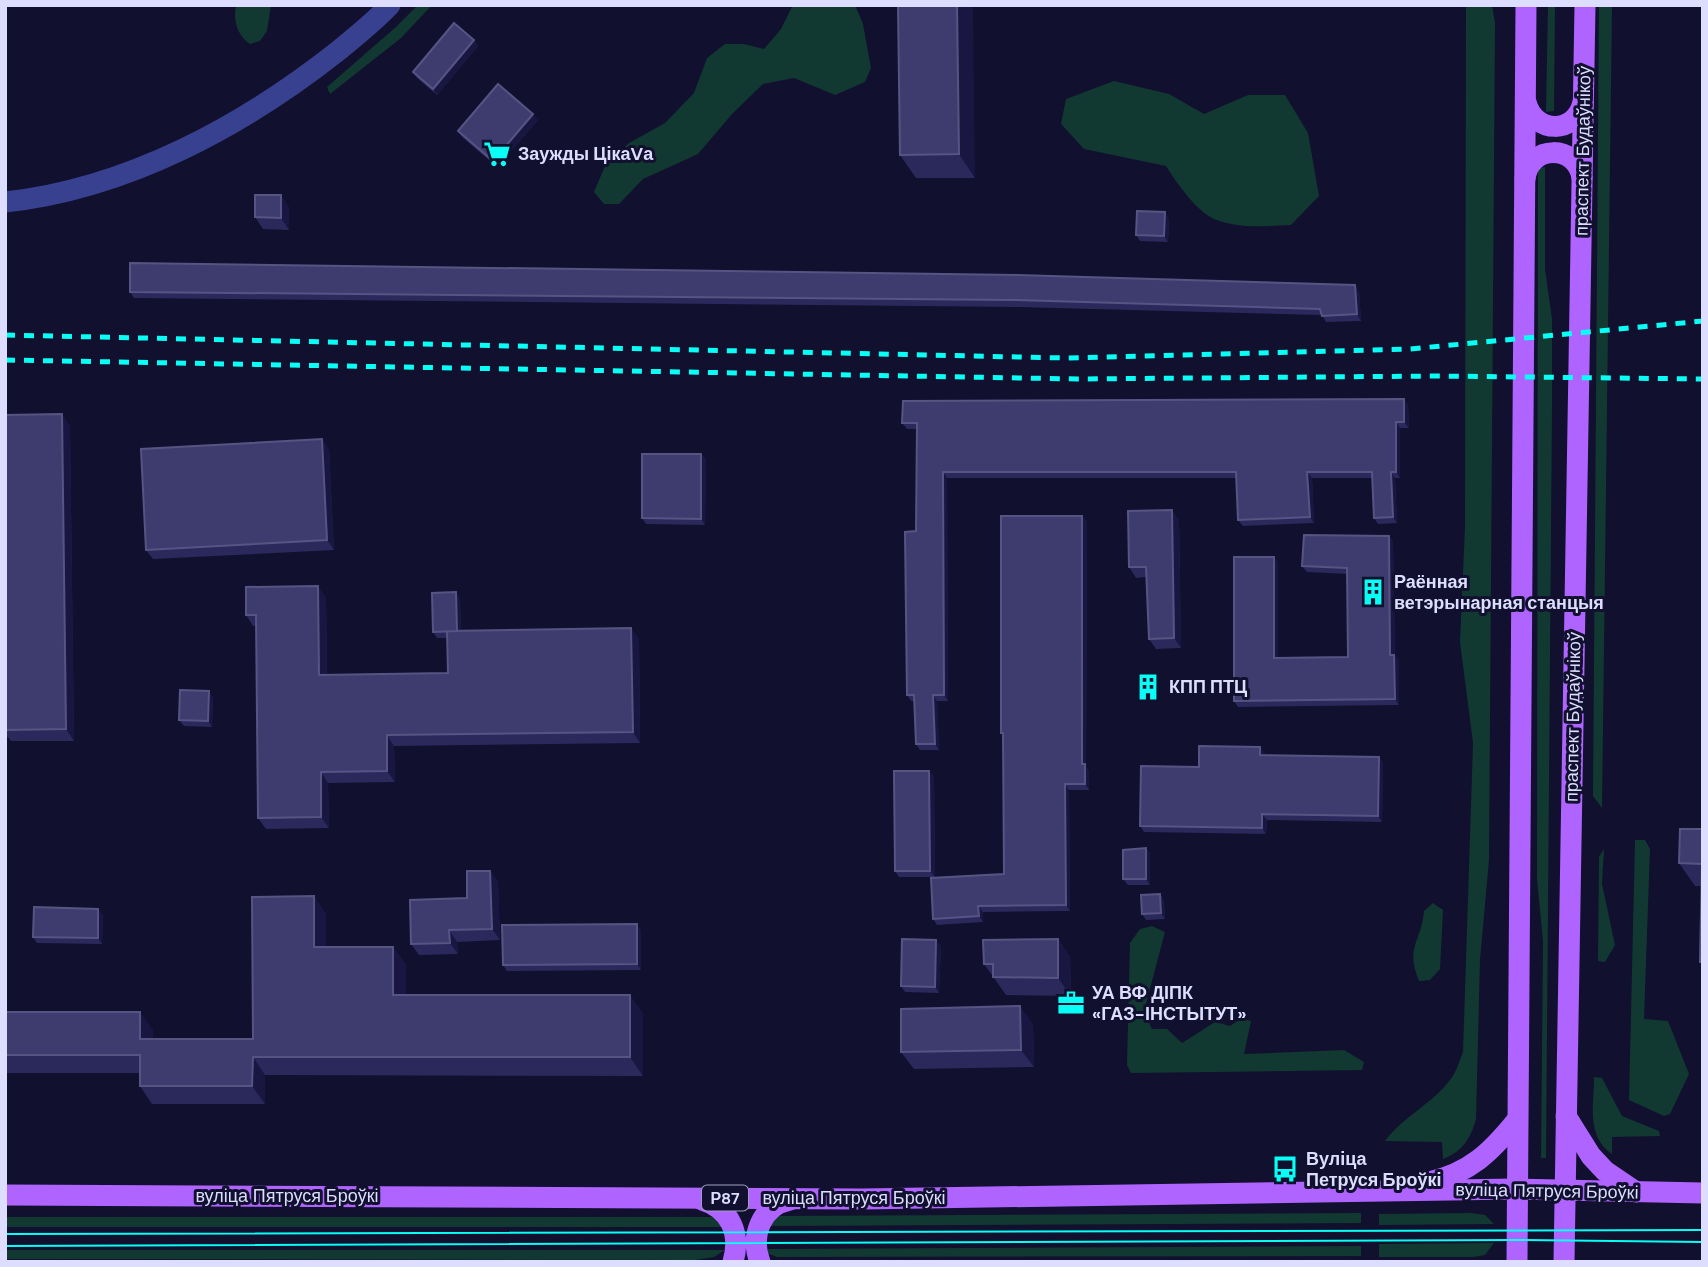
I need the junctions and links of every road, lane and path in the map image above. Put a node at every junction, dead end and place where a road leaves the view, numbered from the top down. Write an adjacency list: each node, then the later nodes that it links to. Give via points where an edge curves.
1 (390, 5): 8 (street, via 301,80 186,148 109,180)
2 (1526, 5): 4 (main road)
3 (1586, 5): 5 (main road, праспект Будаўнікоў)
4 (1525, 96): 5 (main road, via 1536,121 1553,127 1571,122); 7 (main road)
5 (1584, 99): 6 (main road, праспект Будаўнікоў)
6 (1583, 180): 7 (main road, via 1577,163 1553,151 1530,164); 9 (main road, праспект Будаўнікоў)
7 (1525, 182): 10 (main road)
8 (5, 202)
9 (1566, 1116): 13 (main road, праспект Будаўнікоў); 14 (main road, via 1591,1156)
10 (1517, 1120): 11 (main road); 12 (main road, via 1477,1162 1452,1177)
11 (1516, 1189): 12 (main road, вуліца Пятруся Броўкі / Р87); 13 (main road, вуліца Пятруся Броўкі / Р87); 21 (main road)
12 (1393, 1190): 17 (main road, вуліца Пятруся Броўкі / Р87)
13 (1564, 1191): 14 (main road, вуліца Пятруся Броўкі / Р87); 22 (main road, праспект Будаўнікоў)
14 (1636, 1192): 15 (main road, вуліца Пятруся Броўкі / Р87)
15 (1703, 1193)
16 (5, 1195): 18 (main road, вуліца Пятруся Броўкі / Р87)
17 (795, 1198): 18 (main road, вуліца Пятруся Броўкі / Р87); 20 (main road, via 764,1216 755,1238)
18 (696, 1199): 19 (main road, via 715,1205 730,1219 736,1239)
19 (733, 1262)
20 (760, 1262)
21 (1517, 1262)
22 (1564, 1262)

